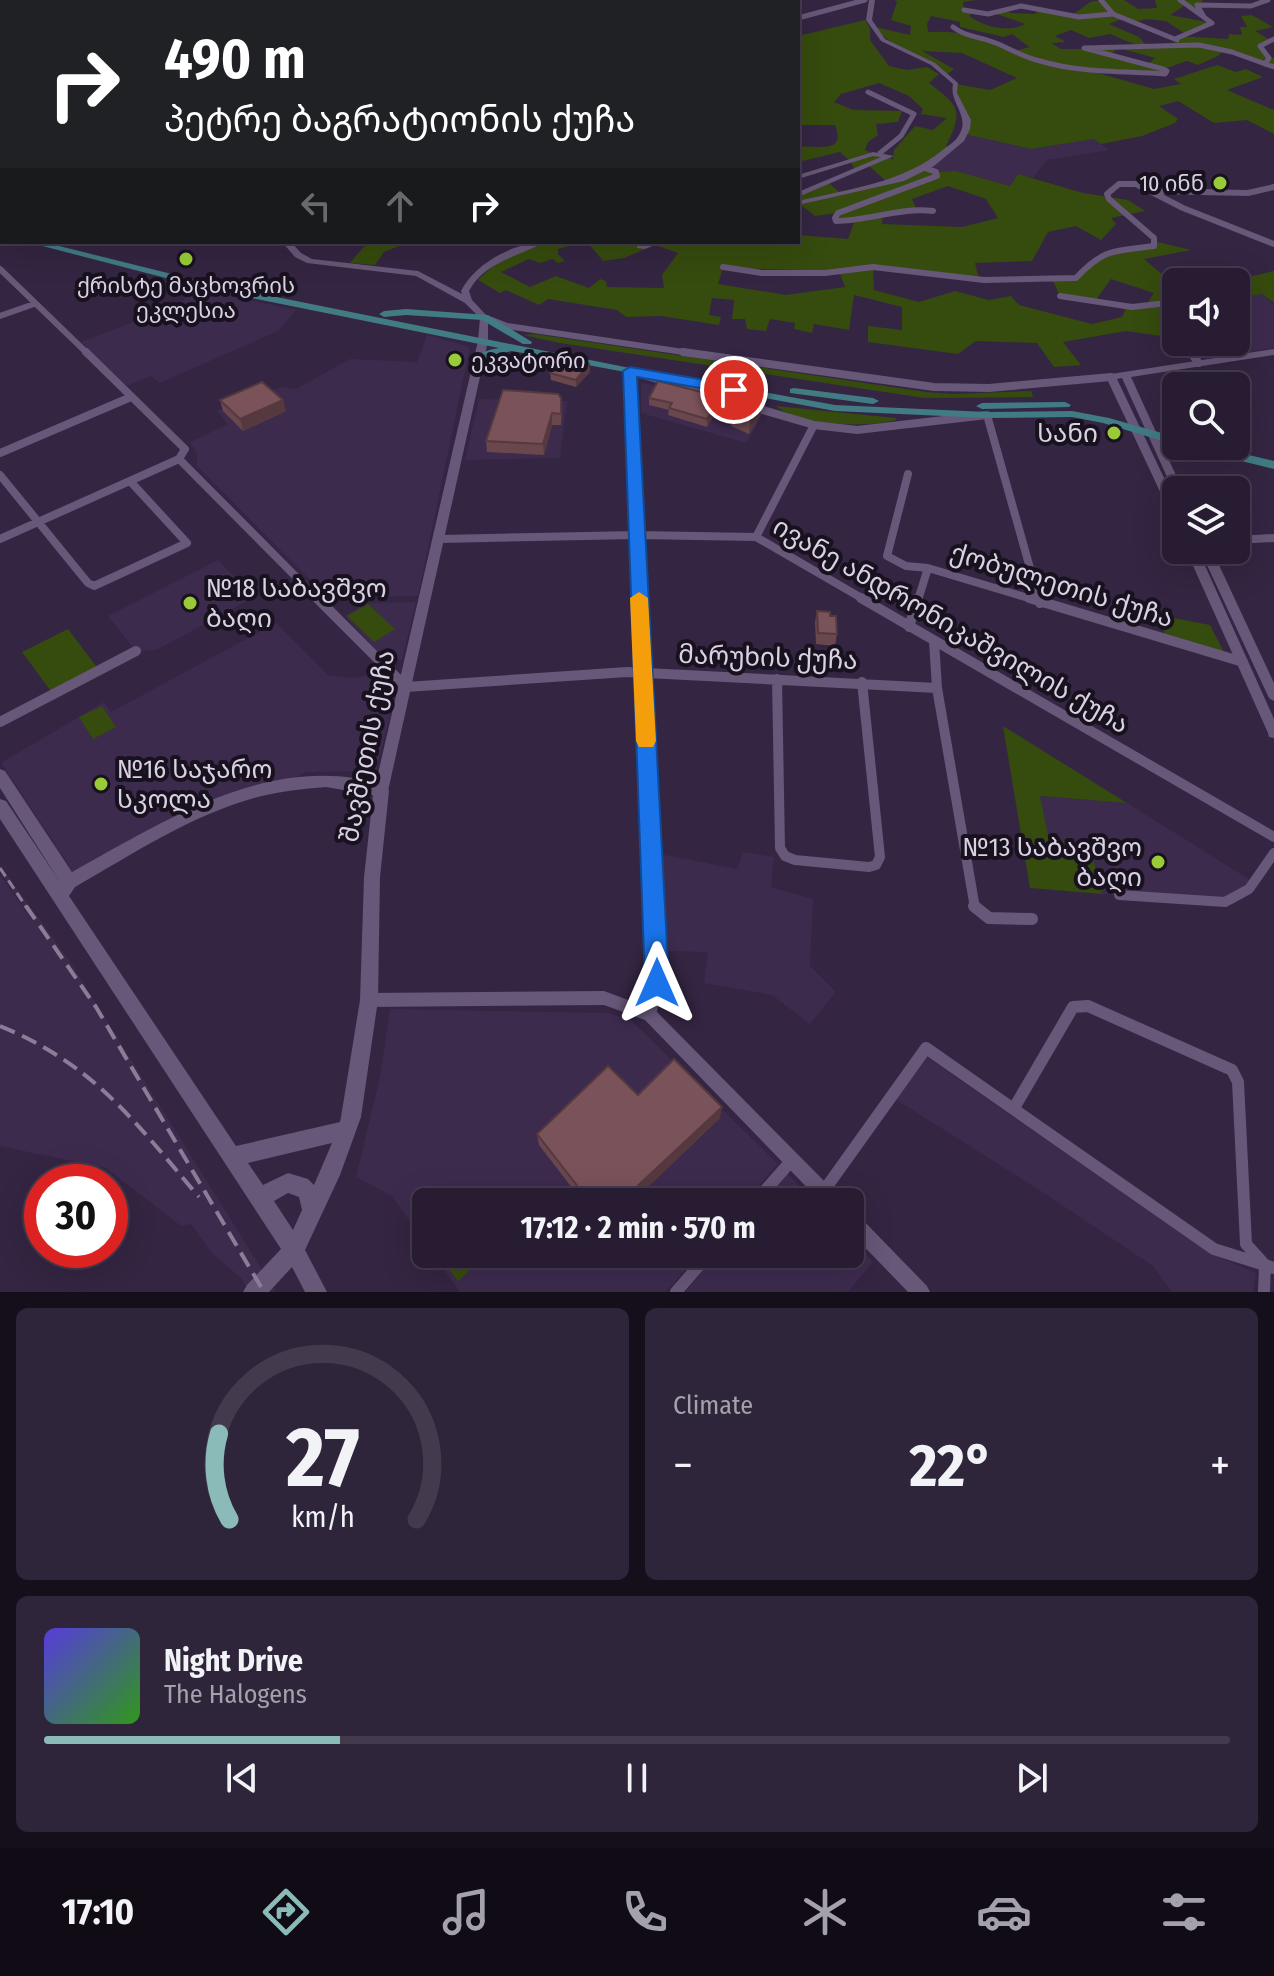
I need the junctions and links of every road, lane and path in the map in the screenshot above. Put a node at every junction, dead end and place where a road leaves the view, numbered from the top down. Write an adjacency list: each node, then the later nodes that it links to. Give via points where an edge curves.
1 (865, 0): 9 (street)
2 (872, 0): 17 (street, via 869,20 883,40 933,64 956,84 966,129)
3 (1101, 0): 7 (street)
4 (1180, 0): 8 (street)
5 (1268, 0): 8 (street, via 1251,6 1197,5)
6 (964, 10): 7 (street, via 994,13 1021,6 1079,17)
7 (1113, 14): 12 (street)
8 (1203, 15): 12 (street, via 1211,25)
9 (800, 17)
10 (953, 27): 12 (street, via 1042,62 1160,74 1167,71 1084,48)
11 (1274, 39): 13 (street, via 1260,46 1269,58)
12 (1178, 40): 13 (street, via 1225,48)
13 (1265, 64): 14 (street)
14 (1274, 67)
15 (868, 92): 16 (street, via 914,114 901,136)
16 (880, 153): 18 (street); 21 (street, via 889,158)
17 (925, 168): 22 (street, via 901,179); 23 (street, via 937,176 835,218 856,220 903,208)
18 (800, 176)
19 (1274, 187): 20 (street, via 1248,193)
20 (1151, 191): 28 (street); 29 (street, via 1136,184 1119,184 1108,191 1109,199 1154,238 1154,246 1108,252 1076,278 984,280 873,267 825,273)
21 (800, 194)
22 (800, 203)
23 (933, 211)
24 (40, 244): 38 (main road, via 212,287)
25 (65, 244): 35 (main road)
26 (289, 244): 32 (street, via 310,261 402,270 431,279)
27 (536, 244): 32 (street, via 472,278 465,291)
28 (1274, 244)
29 (723, 267)
30 (0, 269): 33 (street)
31 (1060, 296): 34 (street, via 1126,308)
32 (468, 301): 37 (street)
33 (34, 304): 36 (street); 47 (street)
34 (1162, 305)
35 (384, 314): 37 (main road); 38 (main road)
36 (0, 316)
37 (484, 317): 38 (street, შავშეთის ქუჩა); 39 (main road); 46 (street, via 507,326 884,382 989,388)
38 (483, 337): 39 (main road); 42 (street, შავშეთის ქუჩა)
39 (524, 346): 42 (main road); 44 (main road); 50 (main road, via 835,398 1076,406)
40 (1274, 352): 43 (street)
41 (1193, 356): 43 (street)
42 (478, 360): 69 (street, შავშეთის ქუჩა)
43 (1199, 363): 45 (street)
44 (630, 371): 48 (main road, via 835,408); 49 (street); 65 (street)
45 (1125, 375): 46 (street); 50 (street)
46 (1111, 377): 50 (street)
47 (131, 397): 54 (street); 57 (street, via 185,449)
48 (987, 415): 49 (street, via 857,430); 50 (main road, via 1072,414); 74 (street)
49 (814, 425): 66 (street)
50 (1141, 426): 51 (main road); 52 (main road); 55 (street); 62 (street)
51 (1162, 429)
52 (1162, 435)
53 (1250, 450): 56 (main road)
54 (0, 453)
55 (1162, 456)
56 (1274, 456)
57 (179, 459): 63 (street); 82 (street)
58 (1250, 459): 59 (main road)
59 (1274, 465)
60 (908, 474): 73 (street, via 887,556)
61 (0, 475): 64 (street)
62 (1162, 479)
63 (130, 481): 64 (street); 64 (street, via 187,543 94,586)
64 (38, 522): 68 (street)
65 (637, 535): 66 (street, ივანე ანდრონიკაშვილის ქუჩა); 69 (street, ივანე ანდრონიკაშვილის ქუჩა); 79 (street)
66 (756, 537): 75 (street, ივანე ანდრონიკაშვილის ქუჩა)
67 (1274, 538): 70 (street)
68 (0, 539)
69 (440, 539): 82 (street, შავშეთის ქუჩა)
70 (1250, 539)
71 (1198, 564): 78 (street)
72 (1213, 564): 84 (street)
73 (928, 568): 74 (street, ქობულეთის ქუჩა); 75 (street, ქობულეთის ქუჩა)
74 (1040, 603): 78 (street, ქობულეთის ქუჩა)
75 (909, 627): 76 (street, ივანე ანდრონიკაშვილის ქუჩა)
76 (934, 641): 83 (street); 90 (street, ივანე ანდრონიკაშვილის ქუჩა)
77 (136, 651): 85 (street)
78 (1243, 662): 86 (street)
79 (641, 673): 80 (street, მარუხის ქუჩა); 82 (street, მარუხის ქუჩა); 96 (street, via 657,940)
80 (777, 679): 81 (street, მარუხის ქუჩა); 81 (street, via 780,848 795,860 869,867 880,857)
81 (862, 682): 83 (street, მარუხის ქუჩა)
82 (406, 687): 88 (street, შავშეთის ქუჩა)
83 (937, 688): 94 (street, via 975,909 989,918)
84 (1274, 696)
85 (0, 722)
86 (1274, 733)
87 (0, 775): 92 (main road)
88 (381, 791): 92 (main road, via 328,781 246,794 162,830); 95 (main road, შავშეთის ქუჩა, via 372,877)
89 (0, 806): 92 (main road)
90 (1274, 837)
91 (1274, 853): 93 (street, via 1255,883 1236,900)
92 (64, 890): 99 (main road)
93 (1119, 895)
94 (1032, 919)
95 (369, 1000): 96 (street, via 604,998); 98 (main road, შავშეთის ქუჩა)
96 (650, 1015): 100 (street)
97 (1014, 1108): 103 (street, via 926,1048); 108 (street, via 1214,1249); 108 (street, via 1073,1007 1080,1005 1232,1070 1238,1082 1246,1244)
98 (347, 1130): 99 (main road); 105 (main road, შავშეთის ქუჩა)
99 (231, 1157): 104 (main road)
100 (792, 1160): 101 (street); 102 (street)
101 (767, 1188)
102 (819, 1188)
103 (834, 1188)
104 (260, 1199): 105 (main road, via 293,1182 307,1191); 107 (main road)
105 (313, 1213): 107 (main road, შავშეთის ქუჩა)
106 (864, 1233): 113 (street)
107 (294, 1250): 110 (main road, შავშეთის ქუჩა); 111 (main road)
108 (1270, 1267): 114 (street)
109 (697, 1268): 112 (street)
110 (254, 1292)
111 (316, 1292)
112 (676, 1292)
113 (921, 1292)
114 (1264, 1292)

